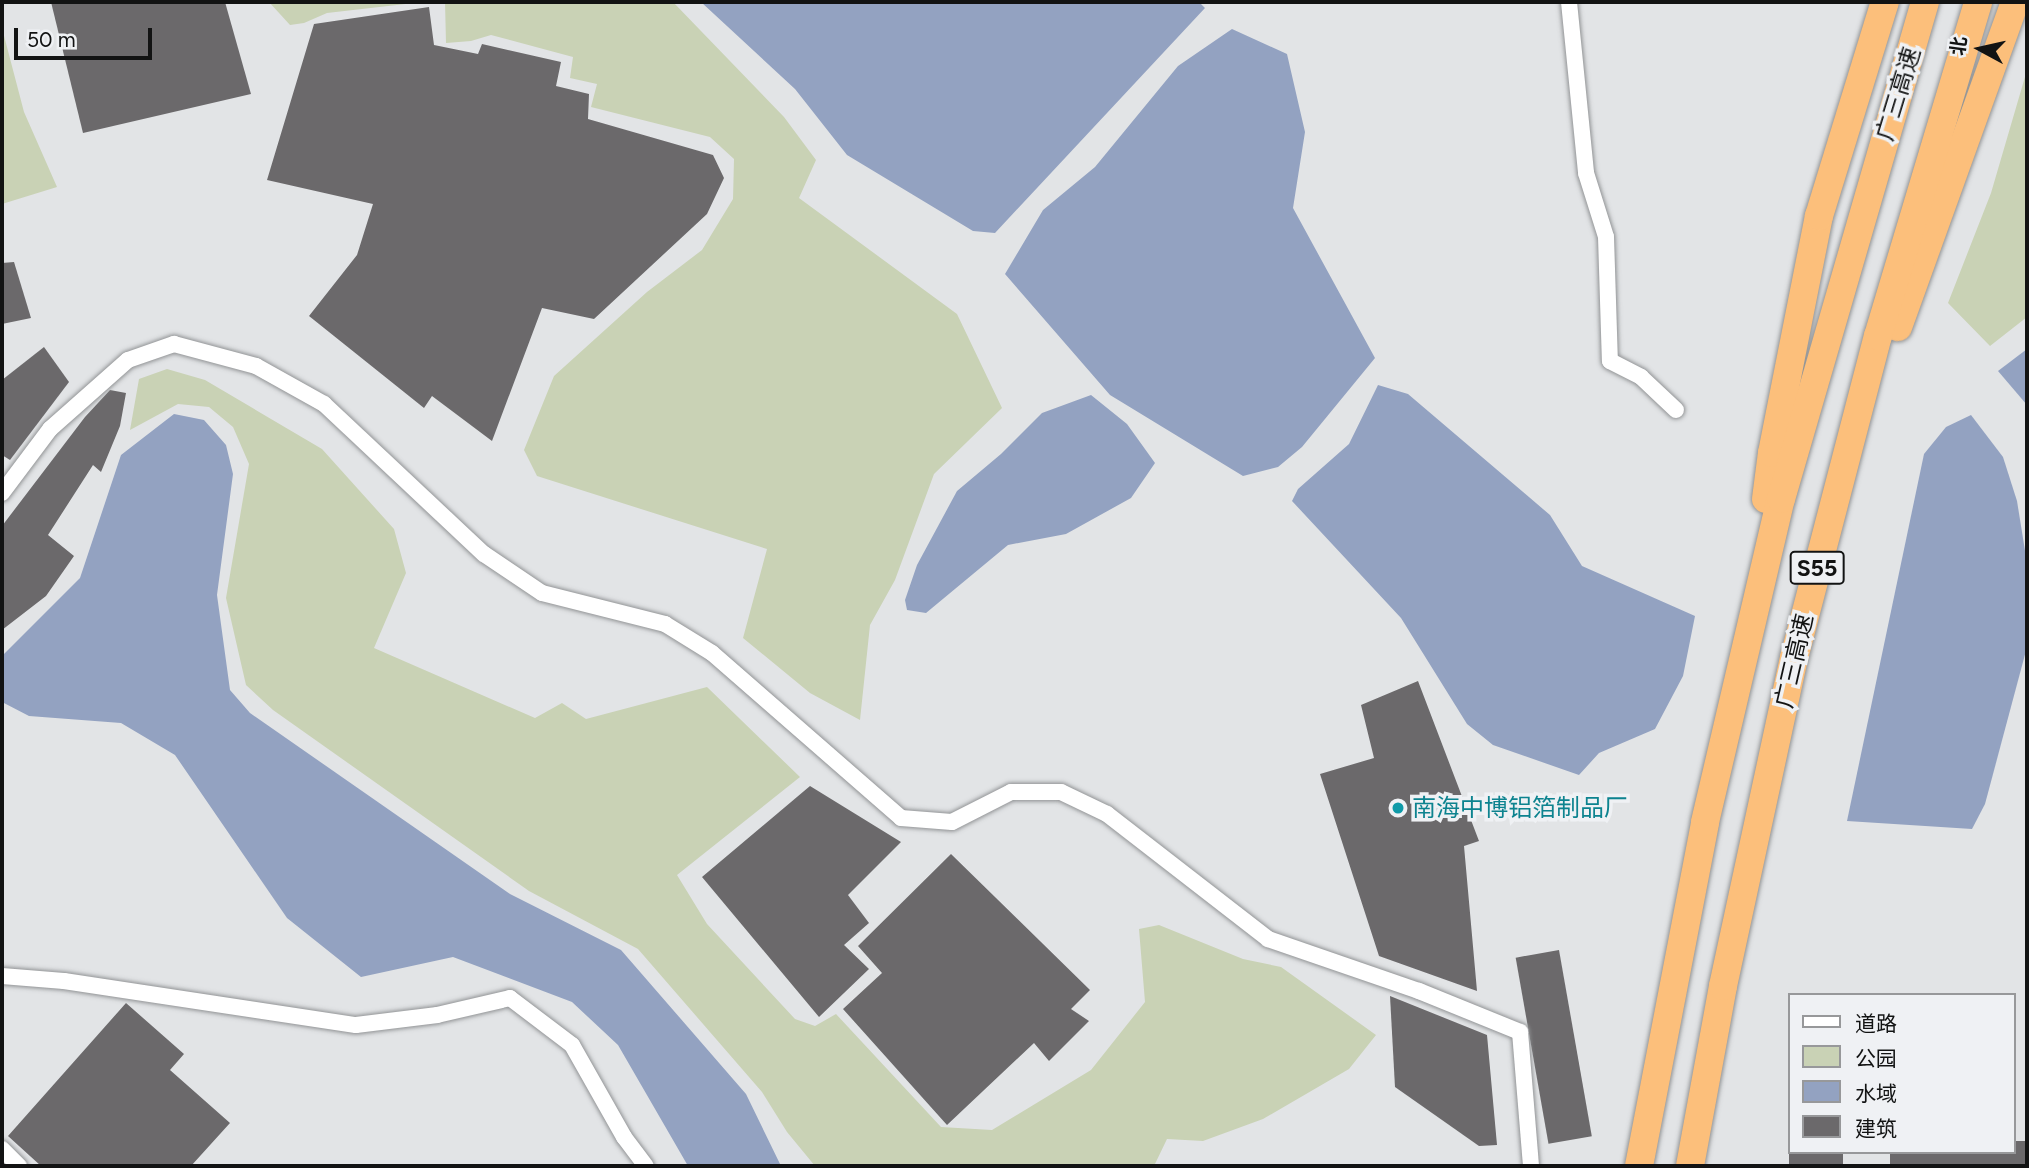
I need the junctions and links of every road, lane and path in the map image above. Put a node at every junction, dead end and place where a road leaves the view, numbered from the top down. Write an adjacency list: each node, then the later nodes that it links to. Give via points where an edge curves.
1 (1569, 2): 6 (street, via 1586,173 1606,237 1610,361 1641,377)
2 (1885, 2): 9 (highway, via 1819,216 1772,453)
3 (1925, 2): 9 (highway, 广三高速 / S55, via 1826,337)
4 (1978, 2): 8 (highway, 广三高速 / S55)
5 (2015, 2): 8 (highway)
6 (1676, 410)
7 (2, 493): 16 (street, via 50,429 128,360 174,344 256,366 324,404 484,554 542,593 665,624 712,653 901,818 951,822 1011,792 1061,792 1107,814 1268,939 1520,1032)
8 (1834, 500): 13 (highway, 广三高速 / S55, via 1758,820)
9 (1751, 625): 12 (highway, 广三高速 / S55, via 1705,822)
10 (2, 976): 15 (street, via 64,981 356,1025 437,1015 510,998 572,1045 624,1137)
11 (2, 1149): 14 (street)
12 (1642, 1153)
13 (1692, 1155)
14 (19, 1166)
15 (646, 1166)
16 (1531, 1166)

